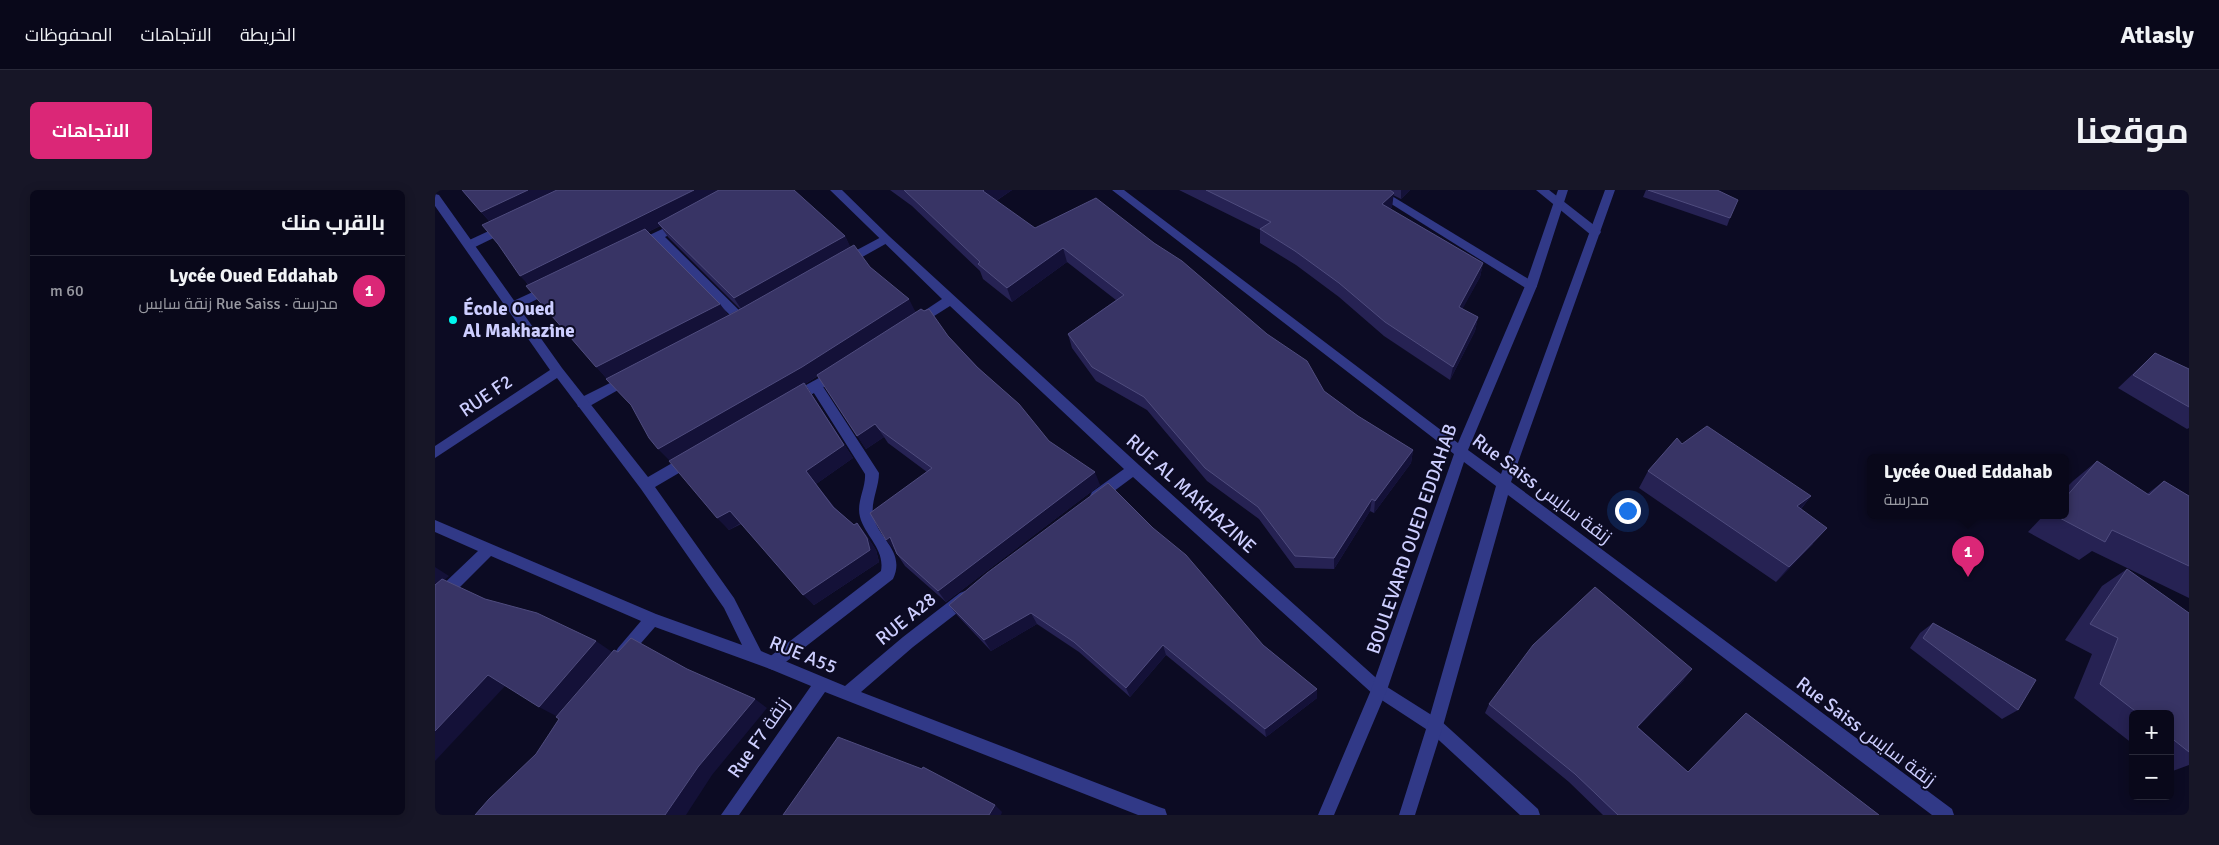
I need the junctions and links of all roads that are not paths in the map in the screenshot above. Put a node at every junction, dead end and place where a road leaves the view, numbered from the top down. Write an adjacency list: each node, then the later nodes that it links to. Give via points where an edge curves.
1 (835, 190): 12 (street, RUE AL MAKHAZINE)
2 (1117, 190): 30 (street, Rue Saiss زنقة سايس)
3 (1374, 190): 17 (street)
4 (1541, 190): 6 (street)
5 (1610, 190): 10 (street)
6 (1560, 195): 10 (street); 17 (street, BOULEVARD OUED EDDAHAB)
7 (435, 198): 13 (street)
8 (692, 218): 11 (street)
9 (513, 224): 13 (street)
10 (1595, 232): 32 (street)
11 (657, 236): 14 (street); 20 (street)
12 (885, 239): 15 (street); 18 (street, RUE AL MAKHAZINE)
13 (469, 244): 19 (street)
14 (623, 252)
15 (835, 268)
16 (564, 281): 19 (street)
17 (1531, 286): 30 (street, BOULEVARD OUED EDDAHAB)
18 (951, 299): 21 (street); 31 (street, RUE AL MAKHAZINE)
19 (513, 306): 24 (street)
20 (742, 320)
21 (903, 330)
22 (848, 365): 25 (street)
23 (645, 370): 26 (street)
24 (558, 371): 26 (street); 29 (street, RUE F2)
25 (816, 386): 27 (street); 41 (street, via 872,473 867,518 888,552 891,563 888,574)
26 (583, 403): 33 (street)
27 (782, 406)
28 (705, 451): 33 (street)
29 (435, 452)
30 (1461, 452): 32 (street, Rue Saiss زنقة سايس); 44 (street, BOULEVARD OUED EDDAHAB)
31 (1134, 469): 34 (street); 44 (street, RUE AL MAKHAZINE)
32 (1504, 483): 46 (street); 52 (street, Rue Saiss زنقة سايس)
33 (646, 486): 40 (street, via 729,603)
34 (1083, 506)
35 (435, 526): 36 (street, RUE A55)
36 (489, 549): 38 (street); 39 (street, RUE A55)
37 (977, 588): 45 (street, RUE A28)
38 (435, 602)
39 (652, 620): 40 (street, RUE A55); 42 (street)
40 (755, 656): 41 (street, RUE A55)
41 (773, 663): 43 (street, RUE A55)
42 (613, 665)
43 (822, 684): 45 (street, RUE A55); 47 (street, Rue F7 زنقة)
44 (1379, 690): 46 (street, RUE AL MAKHAZINE); 49 (street, BOULEVARD OUED EDDAHAB)
45 (847, 694): 48 (street, RUE A55)
46 (1435, 726): 50 (street); 51 (street, RUE AL MAKHAZINE)
47 (729, 815)
48 (1159, 815)
49 (1326, 815)
50 (1407, 815)
51 (1532, 815)
52 (1946, 815)

